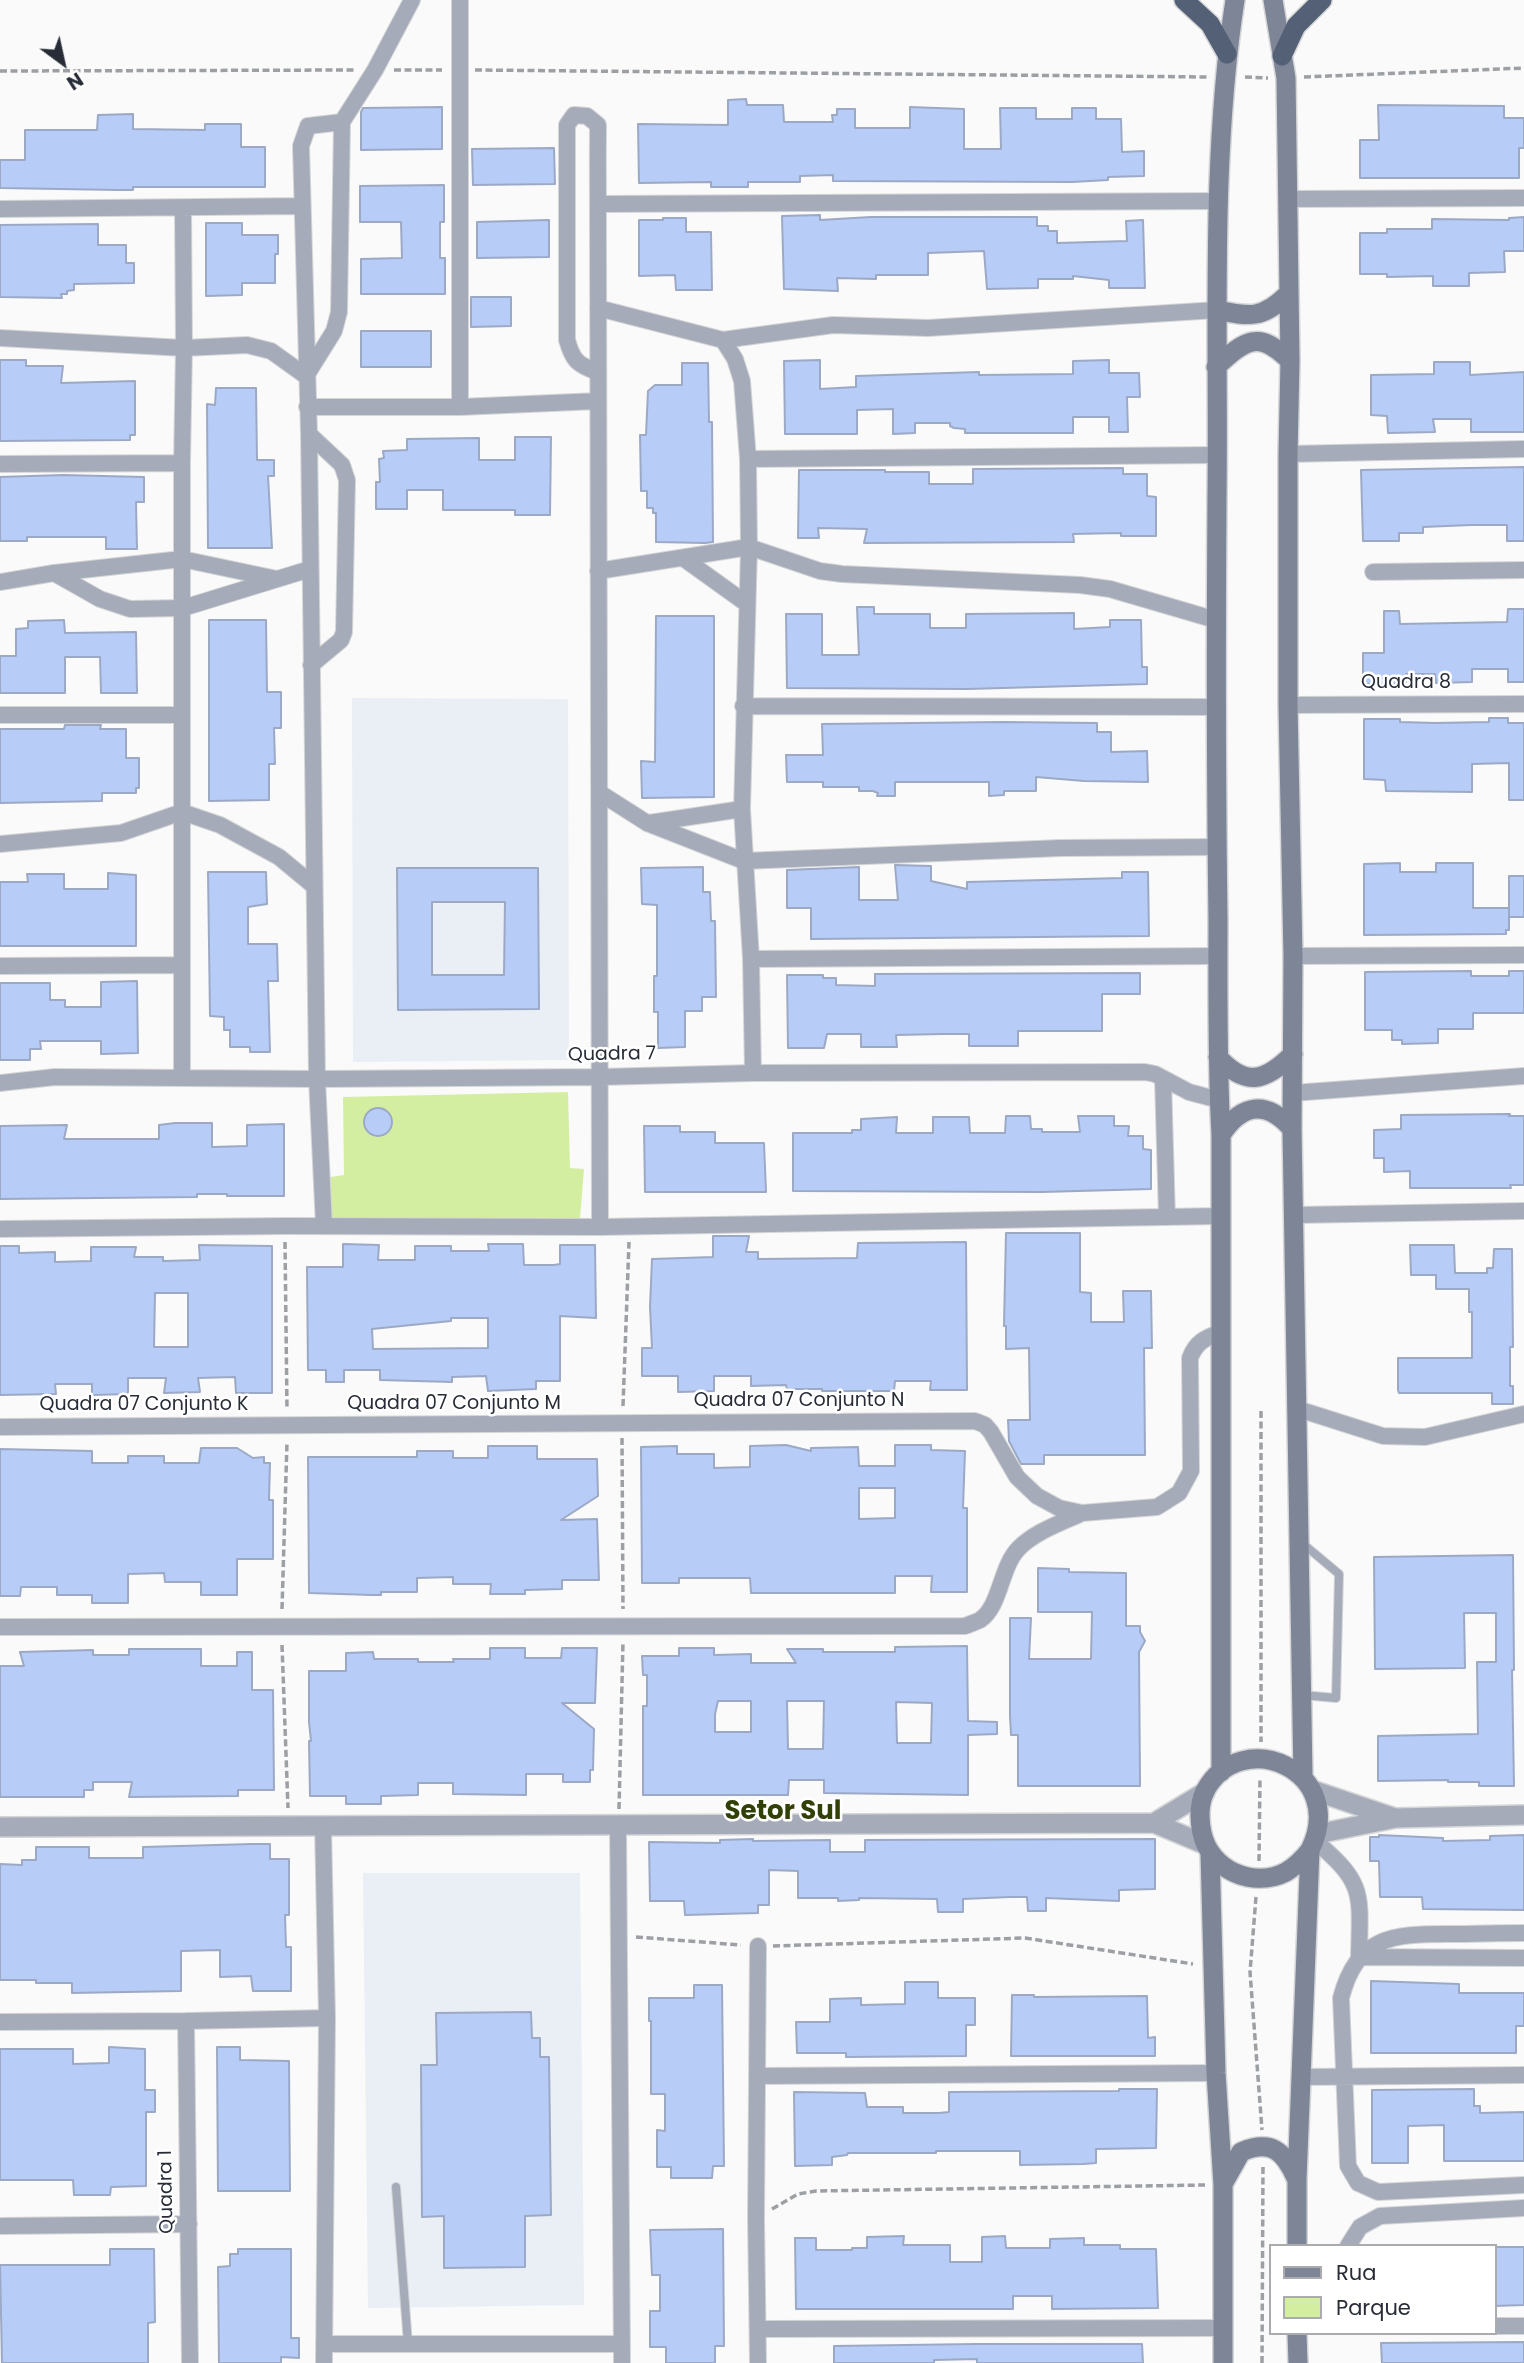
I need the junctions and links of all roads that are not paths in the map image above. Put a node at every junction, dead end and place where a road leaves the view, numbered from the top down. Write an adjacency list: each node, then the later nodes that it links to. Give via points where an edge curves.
1 (412, 0): 9 (street)
2 (460, 0): 29 (street)
3 (1184, 0): 7 (highway, via 1210,24)
4 (1235, 0): 7 (main road)
5 (1273, 0): 8 (main road)
6 (1322, 0): 8 (highway, via 1296,26)
7 (1227, 54): 12 (main road)
8 (1282, 56): 11 (main road)
9 (342, 122): 14 (street, via 308,126 301,145); 26 (street, via 340,312 334,331)
10 (1524, 198): 11 (street)
11 (1287, 199): 17 (main road)
12 (1220, 201): 13 (street); 19 (main road)
13 (598, 204): 18 (street); 25 (street, via 598,125 587,116 574,115 567,125 567,340 580,365)
14 (302, 206): 15 (street); 26 (street)
15 (183, 208): 16 (street); 22 (street)
16 (0, 209)
17 (1288, 295): 19 (main road, via 1273,310 1256,315); 23 (main road)
18 (597, 308): 21 (street); 25 (street)
19 (1217, 310): 21 (street, via 928,328 833,325); 24 (main road)
20 (0, 338): 22 (street)
21 (723, 340): 34 (street, via 742,381)
22 (184, 348): 26 (street, via 247,345 271,351); 35 (street)
23 (1290, 360): 24 (main road, via 1266,342 1250,342); 32 (main road)
24 (1216, 367): 33 (main road)
25 (597, 372): 27 (street)
26 (306, 376): 28 (street)
27 (598, 401): 29 (street); 42 (street)
28 (307, 407): 29 (street); 30 (street)
29 (460, 407)
30 (309, 435): 40 (street); 50 (street, via 342,466 347,480 344,632 341,640)
31 (1524, 449): 32 (street)
32 (1288, 454): 52 (main road)
33 (1218, 455): 34 (street); 49 (main road)
34 (748, 459): 37 (street)
35 (182, 463): 36 (street); 39 (street)
36 (0, 464)
37 (750, 547): 38 (street); 47 (street); 49 (street, via 842,574 1110,589)
38 (683, 558): 42 (street); 47 (street)
39 (182, 559): 44 (street); 45 (street); 48 (street)
40 (310, 569): 45 (street); 50 (street)
41 (1524, 570): 43 (street)
42 (598, 571): 57 (street)
43 (1373, 572)
44 (54, 573): 46 (street); 48 (street, via 100,599 130,609)
45 (277, 579): 48 (street)
46 (0, 582)
47 (747, 604): 53 (street)
48 (183, 608): 56 (street)
49 (1216, 620): 54 (main road)
50 (311, 665): 64 (street)
51 (1524, 704): 52 (street, Quadra 8)
52 (1288, 705): 67 (main road)
53 (743, 706): 54 (street); 58 (street)
54 (1216, 707): 62 (main road)
55 (0, 715): 56 (street)
56 (183, 715): 59 (street)
57 (600, 793): 60 (street); 75 (street)
58 (742, 809): 60 (street); 63 (street)
59 (182, 812): 61 (street, via 121,833); 64 (street, via 220,825 279,857); 69 (street)
60 (647, 823): 63 (street)
61 (0, 844)
62 (1217, 847): 63 (street, via 1061,848); 66 (main road)
63 (744, 861): 68 (street)
64 (314, 886): 77 (street)
65 (1524, 955): 67 (street)
66 (1218, 956): 68 (street); 72 (main road)
67 (1293, 956): 71 (main road)
68 (751, 959): 73 (street)
69 (182, 965): 70 (street); 76 (street)
70 (0, 967)
71 (1293, 1054): 72 (main road, via 1280,1067 1248,1079 1231,1071); 80 (main road)
72 (1218, 1057): 81 (main road)
73 (753, 1073): 75 (street, Quadra 7); 78 (street, Quadra 7, via 1145,1072)
74 (1524, 1076): 80 (street)
75 (600, 1077): 77 (street, Quadra 7); 89 (street)
76 (182, 1078): 77 (street, Quadra 7); 79 (street, Quadra 7, via 55,1077)
77 (317, 1079): 88 (street)
78 (1163, 1079): 81 (street, Quadra 7); 87 (street)
79 (0, 1083)
80 (1293, 1093): 82 (main road)
81 (1219, 1100): 83 (main road)
82 (1292, 1129): 83 (main road, via 1274,1112 1252,1110 1231,1120); 85 (main road)
83 (1221, 1135): 86 (main road)
84 (1524, 1212): 85 (street)
85 (1295, 1215): 92 (main road)
86 (1221, 1216): 87 (street); 91 (main road)
87 (1167, 1217): 89 (street)
88 (324, 1226): 89 (street); 90 (street)
89 (600, 1227)
90 (0, 1229)
91 (1221, 1332): 97 (street, via 1204,1338 1190,1358 1191,1471 1179,1493 1157,1507); 101 (main road)
92 (1298, 1409): 93 (street, via 1383,1436 1425,1437); 98 (main road)
93 (1524, 1414)
94 (622, 1423): 95 (street, Quadra 07 Conjunto M); 97 (street, Quadra 07 Conjunto N, via 975,1420 991,1432 1017,1477 1037,1496)
95 (287, 1426): 96 (street, Quadra 07 Conjunto K)
96 (0, 1427)
97 (1082, 1513): 99 (street, via 1019,1548 990,1610 965,1626)
98 (1300, 1541): 100 (main road); 100 (lane, via 1339,1574 1336,1698)
99 (0, 1627)
100 (1302, 1695): 102 (main road)
101 (1220, 1772): 102 (main road, via 1248,1759 1278,1761); 103 (main road)
102 (1308, 1783): 105 (street); 110 (main road, via 1319,1811)
103 (1205, 1792): 106 (street); 111 (main road, via 1199,1818)
104 (1524, 1815): 105 (street)
105 (1396, 1818): 110 (street)
106 (1154, 1823): 107 (street); 111 (street)
107 (618, 1825): 108 (street); 142 (street)
108 (323, 1826): 109 (street); 116 (street)
109 (0, 1827)
110 (1314, 1842): 111 (main road, via 1299,1863 1285,1872 1258,1878 1221,1866); 114 (street, via 1354,1881 1360,1903); 122 (main road)
111 (1207, 1849): 119 (main road)
112 (1524, 1933): 114 (street, via 1408,1934 1382,1941)
113 (758, 1946): 121 (street)
114 (1359, 1957): 115 (street); 123 (street, via 1346,1976 1341,1998)
115 (1524, 1958)
116 (327, 2018): 117 (street); 140 (street)
117 (186, 2021): 118 (street); 131 (street, Quadra 1)
118 (0, 2022)
119 (1216, 2073): 121 (street); 125 (main road)
120 (1524, 2075): 123 (street)
121 (757, 2076): 138 (street)
122 (1301, 2077): 123 (street); 124 (main road)
123 (1344, 2077): 128 (street, via 1348,2166 1358,2183)
124 (1297, 2179): 125 (main road, via 1278,2150 1264,2145 1241,2152); 133 (main road)
125 (1223, 2185): 137 (main road)
126 (1524, 2185): 128 (street)
127 (396, 2187): 141 (lane)
128 (1378, 2192): 130 (street)
129 (1524, 2208): 130 (street)
130 (1380, 2216): 134 (street, via 1360,2227)
131 (189, 2224): 132 (street); 143 (street, Quadra 1)
132 (0, 2226)
133 (1297, 2244)
134 (1349, 2244)
135 (1496, 2326): 136 (street)
136 (1524, 2326)
137 (1223, 2328): 138 (street); 147 (main road)
138 (759, 2329): 146 (street)
139 (1297, 2335): 148 (main road)
140 (324, 2344): 141 (street); 144 (street)
141 (408, 2344): 142 (street)
142 (622, 2344): 145 (street)
143 (190, 2363)
144 (324, 2363)
145 (622, 2363)
146 (758, 2363)
147 (1223, 2363)
148 (1298, 2363)

